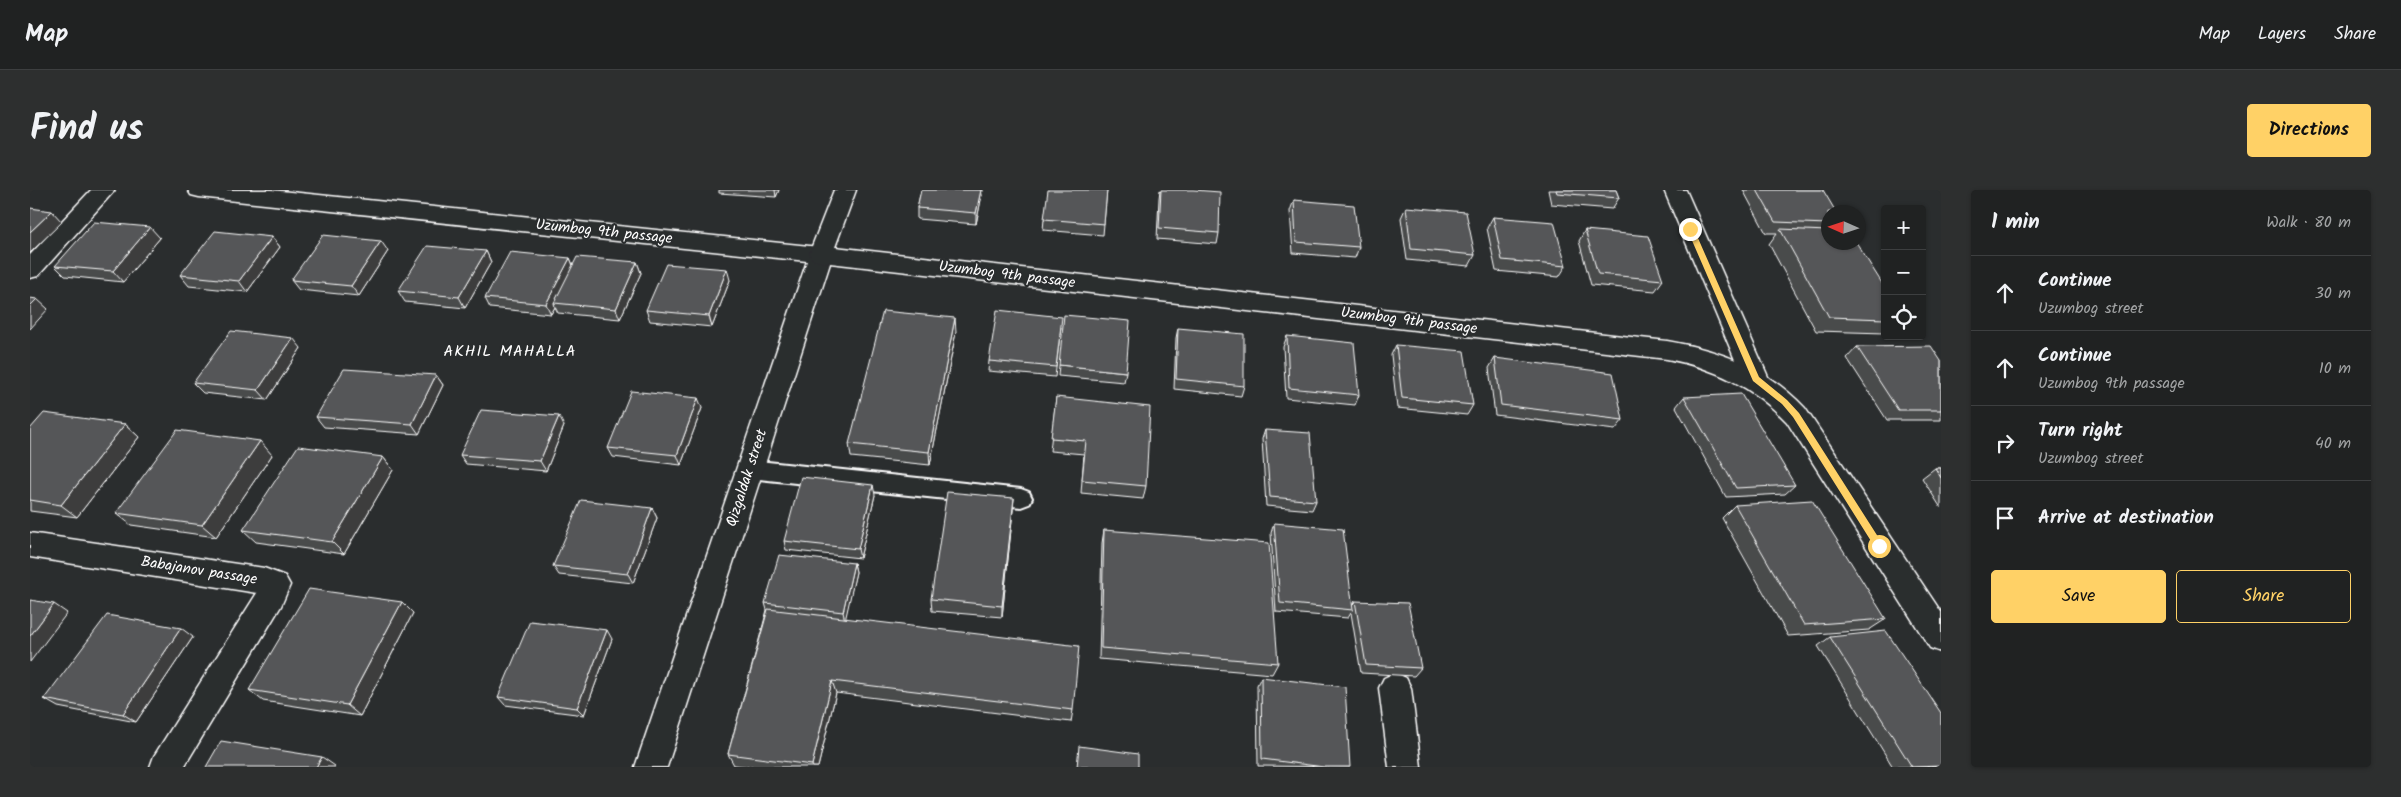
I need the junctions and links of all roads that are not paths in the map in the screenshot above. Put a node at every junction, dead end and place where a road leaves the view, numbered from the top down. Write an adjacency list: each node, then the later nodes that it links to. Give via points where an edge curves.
1 (104, 190): 6 (street)
2 (199, 190): 5 (street, Uzumbog 9th passage)
3 (845, 190): 5 (street, Qizgaldak street)
4 (1674, 190): 7 (street)
5 (821, 254): 7 (street, Uzumbog 9th passage, via 1667,350 1721,363); 8 (street, Qizgaldak street)
6 (30, 270)
7 (1756, 379): 11 (street, Uzumbog 9th passage, via 1796,415)
8 (750, 469): 9 (lane); 14 (street, Qizgaldak street)
9 (1021, 498)
10 (30, 545): 13 (street, Babajanov passage, via 275,584 271,598)
11 (1941, 638)
12 (1395, 688): 15 (street)
13 (166, 767)
14 (651, 767)
15 (1405, 767)

